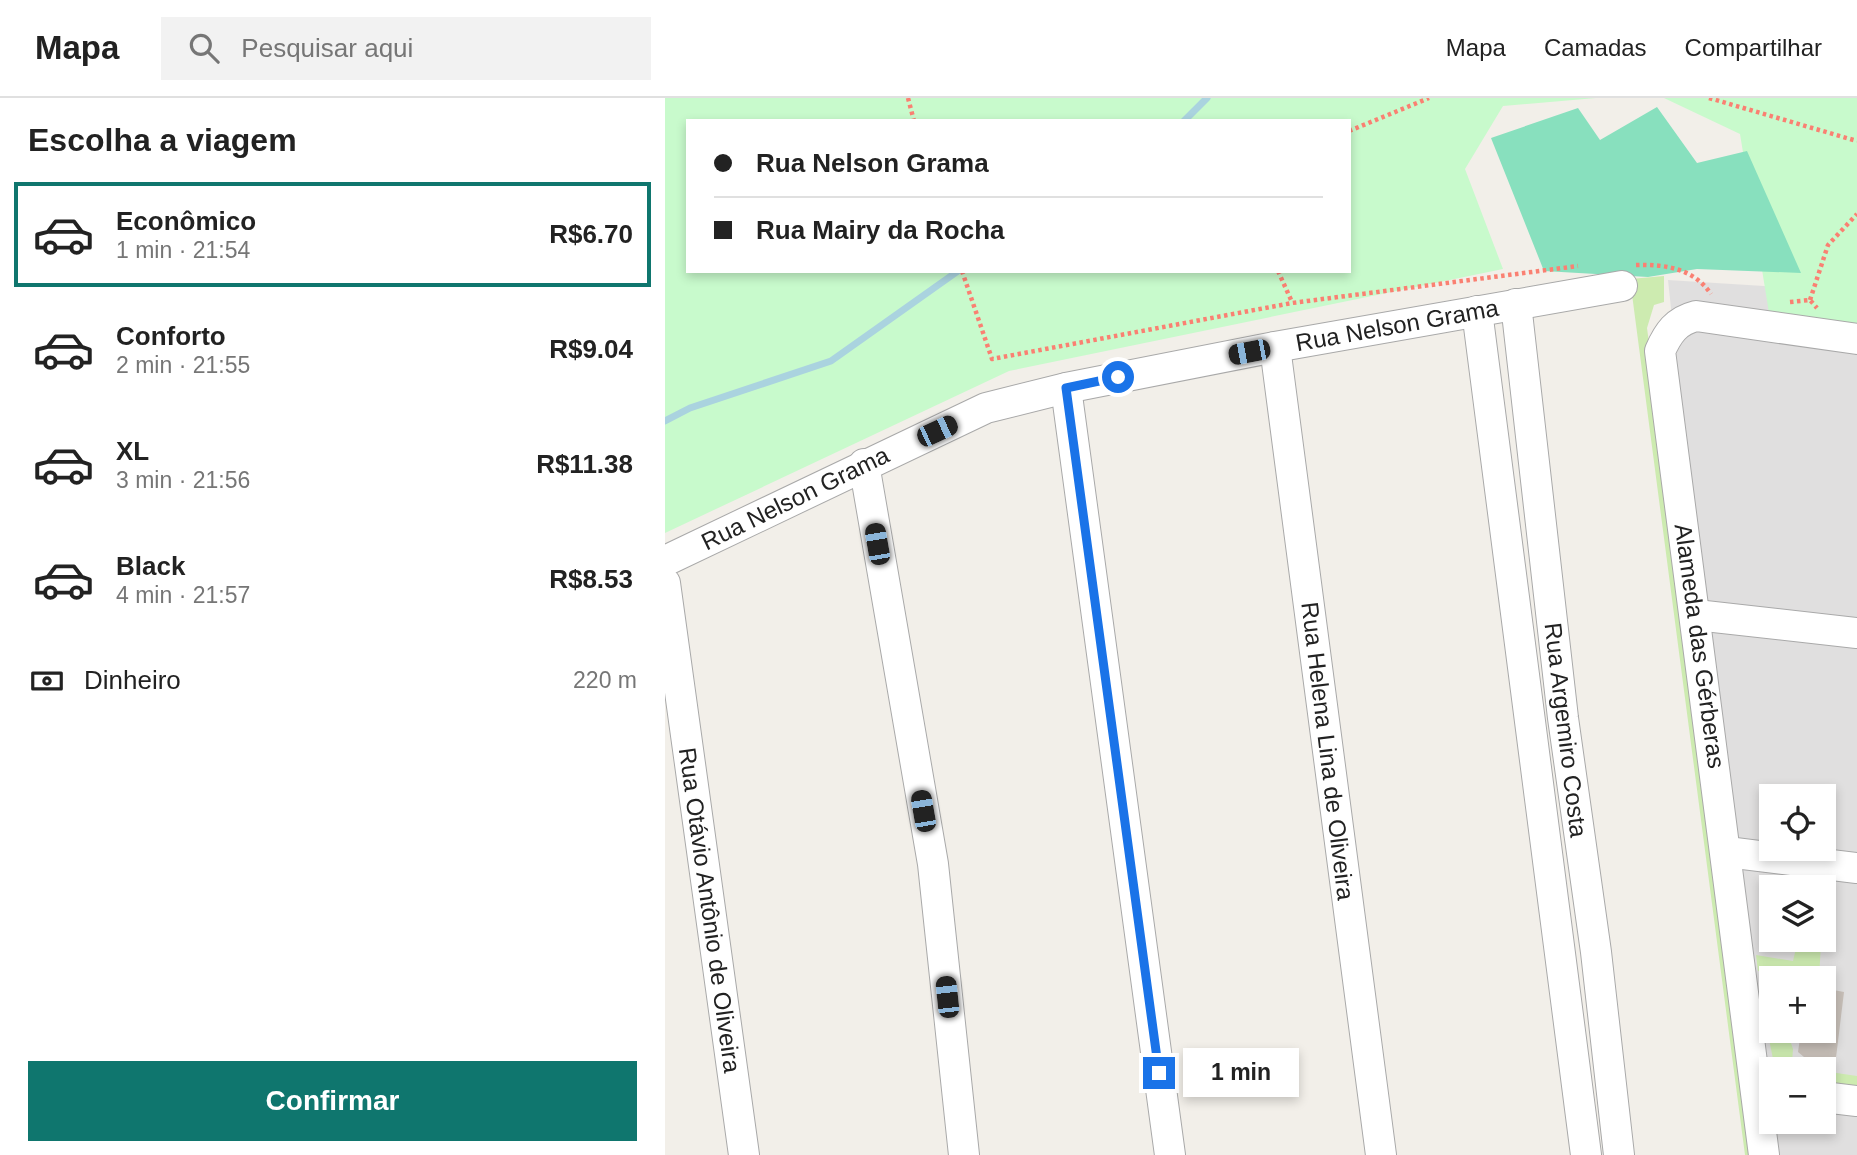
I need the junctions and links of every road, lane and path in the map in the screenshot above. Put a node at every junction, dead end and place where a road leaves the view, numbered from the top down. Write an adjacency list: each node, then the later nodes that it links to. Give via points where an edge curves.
1 (908, 98): 4 (path)
2 (1429, 98): 5 (path)
3 (1709, 98): 6 (path)
4 (913, 119)
5 (1351, 130)
6 (1857, 141)
7 (1857, 214): 13 (path, via 1828,245)
8 (1583, 265): 15 (path)
9 (964, 273): 15 (path, via 992,359)
10 (1279, 273): 15 (path)
11 (1627, 275): 12 (path, via 1657,264 1699,277); 16 (street, Rua Nelson Grama)
12 (1713, 297)
13 (1810, 300): 14 (path); 18 (path)
14 (1784, 302)
15 (1292, 303)
16 (1516, 304): 17 (street, Rua Nelson Grama); 37 (street, Rua Argemiro Costa)
17 (1476, 311): 19 (street, Rua Nelson Grama); 36 (street, Rua Argemiro Costa)
18 (1850, 338): 24 (street, Alameda das Gérberas, via 1696,316 1667,334 1660,351)
19 (1275, 347): 20 (street, Rua Nelson Grama); 35 (street, Rua Helena Lina de Oliveira)
20 (1066, 388): 21 (street, Rua Nelson Grama, via 986,408); 34 (street)
21 (864, 464): 22 (street, Rua Nelson Grama); 33 (street, via 933,864)
22 (665, 561)
23 (665, 583): 32 (street, Rua Otávio Antônio de Oliveira)
24 (1696, 615): 25 (street); 26 (street, Alameda das Gérberas)
25 (1857, 633)
26 (1727, 852): 27 (street); 28 (street, Alameda das Gérberas)
27 (1857, 868)
28 (1759, 1064)
29 (1836, 1099): 30 (street)
30 (1857, 1101)
31 (1764, 1134): 38 (street, Alameda das Gérberas)
32 (744, 1155)
33 (964, 1155)
34 (1170, 1155)
35 (1381, 1155)
36 (1586, 1155)
37 (1619, 1155)
38 (1764, 1155)

